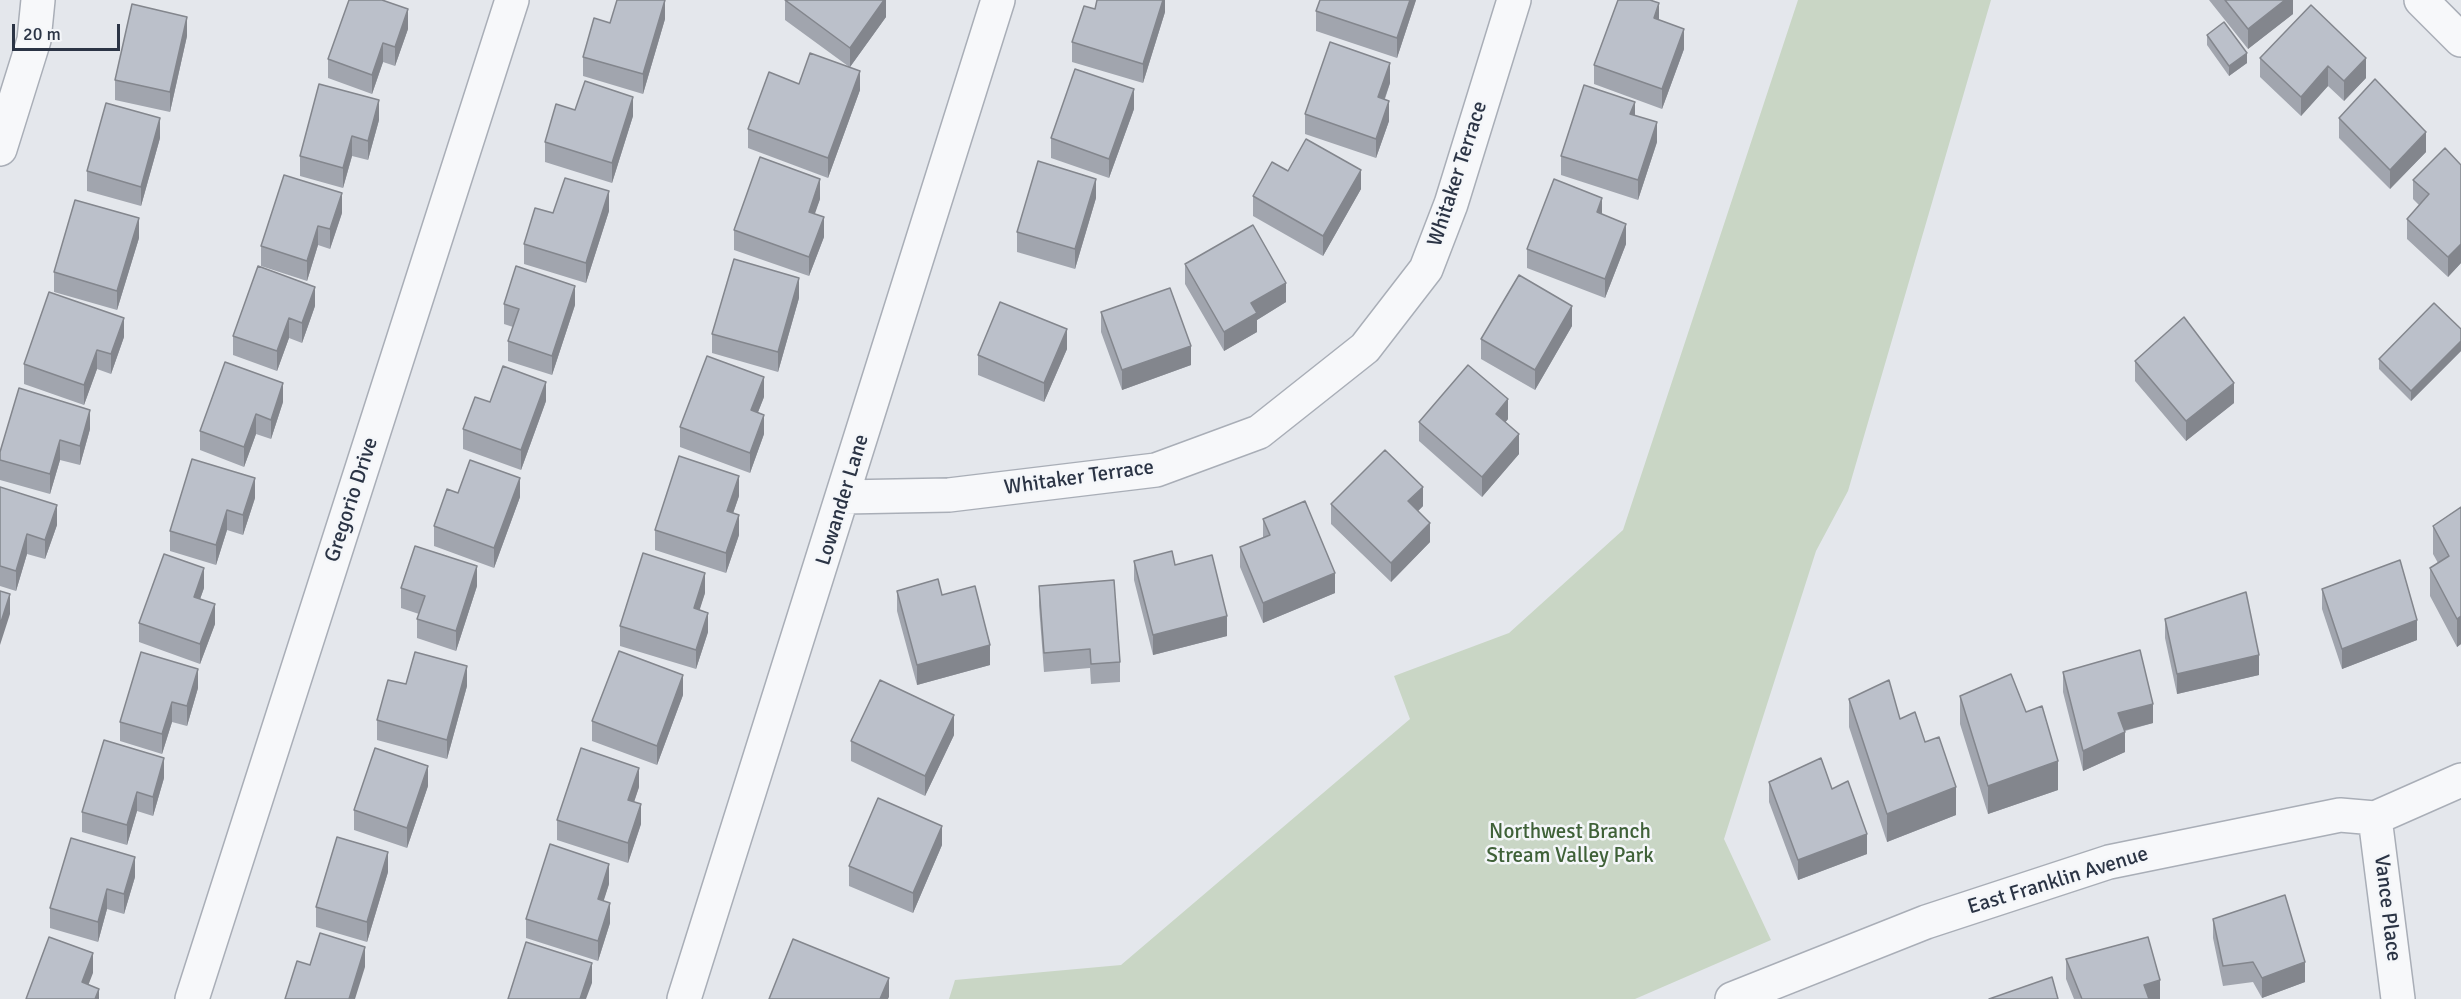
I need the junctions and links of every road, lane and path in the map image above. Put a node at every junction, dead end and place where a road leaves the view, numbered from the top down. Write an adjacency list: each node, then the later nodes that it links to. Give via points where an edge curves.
1 (38, 0): 7 (street, via 34,40)
2 (512, 0): 11 (street, Gregorio Drive)
3 (998, 0): 8 (street, Lowander Lane)
4 (1514, 0): 8 (street, Whitaker Terrace, via 1451,204 1426,268 1365,348 1259,432 1156,470 949,495)
5 (2421, 0): 6 (street)
6 (2461, 40)
7 (0, 148)
8 (843, 498): 12 (street, Lowander Lane)
9 (2461, 780): 10 (street)
10 (2375, 818): 13 (street, East Franklin Avenue, via 2340,814 2109,862 1926,922); 14 (street, Vance Place)
11 (192, 999)
12 (684, 999)
13 (1732, 999)
14 (2398, 999)

